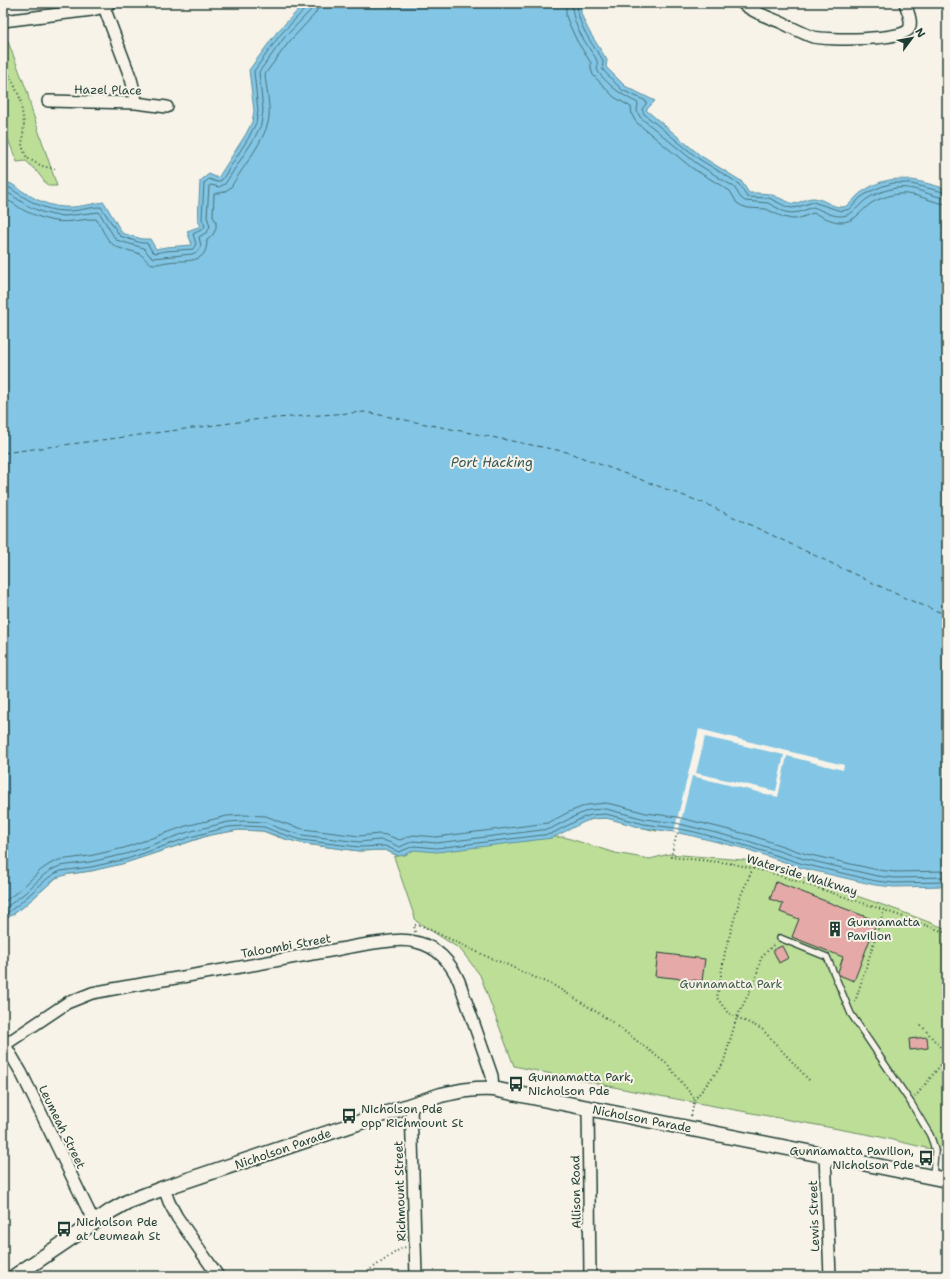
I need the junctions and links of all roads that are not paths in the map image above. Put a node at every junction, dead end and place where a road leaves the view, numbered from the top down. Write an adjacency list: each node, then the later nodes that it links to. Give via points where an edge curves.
1 (742, 3): 2 (street, via 812,36 873,39 903,34 907,31 910,25)
2 (905, 3)
3 (107, 5): 4 (street, via 92,10); 6 (street, via 131,79)
4 (3, 21)
5 (48, 101): 6 (street, Hazel Place)
6 (136, 103): 7 (street, Hazel Place)
7 (167, 107)
8 (780, 938): 14 (lane, via 827,957 851,1014 910,1103 933,1143)
9 (4, 1046): 10 (street, Taloombi Street, via 67,1003 92,993 392,940 408,940 423,943 437,950 454,970 490,1067); 16 (street, Leumeah Street, via 21,1072)
10 (493, 1089): 11 (street, Nicholson Parade, via 468,1089); 12 (street, Nicholson Parade)
11 (410, 1106): 15 (street, Nicholson Parade); 19 (street, Richmount Street)
12 (588, 1108): 13 (street, Nicholson Parade); 20 (street, Allison Road)
13 (825, 1155): 14 (street, Nicholson Parade); 21 (street, Lewis Street)
14 (940, 1178)
15 (164, 1188): 16 (street, Nicholson Parade, via 117,1207); 18 (street, via 177,1217)
16 (94, 1222): 17 (street, Nicholson Parade)
17 (21, 1274)
18 (218, 1276)
19 (416, 1276)
20 (590, 1276)
21 (830, 1276)

